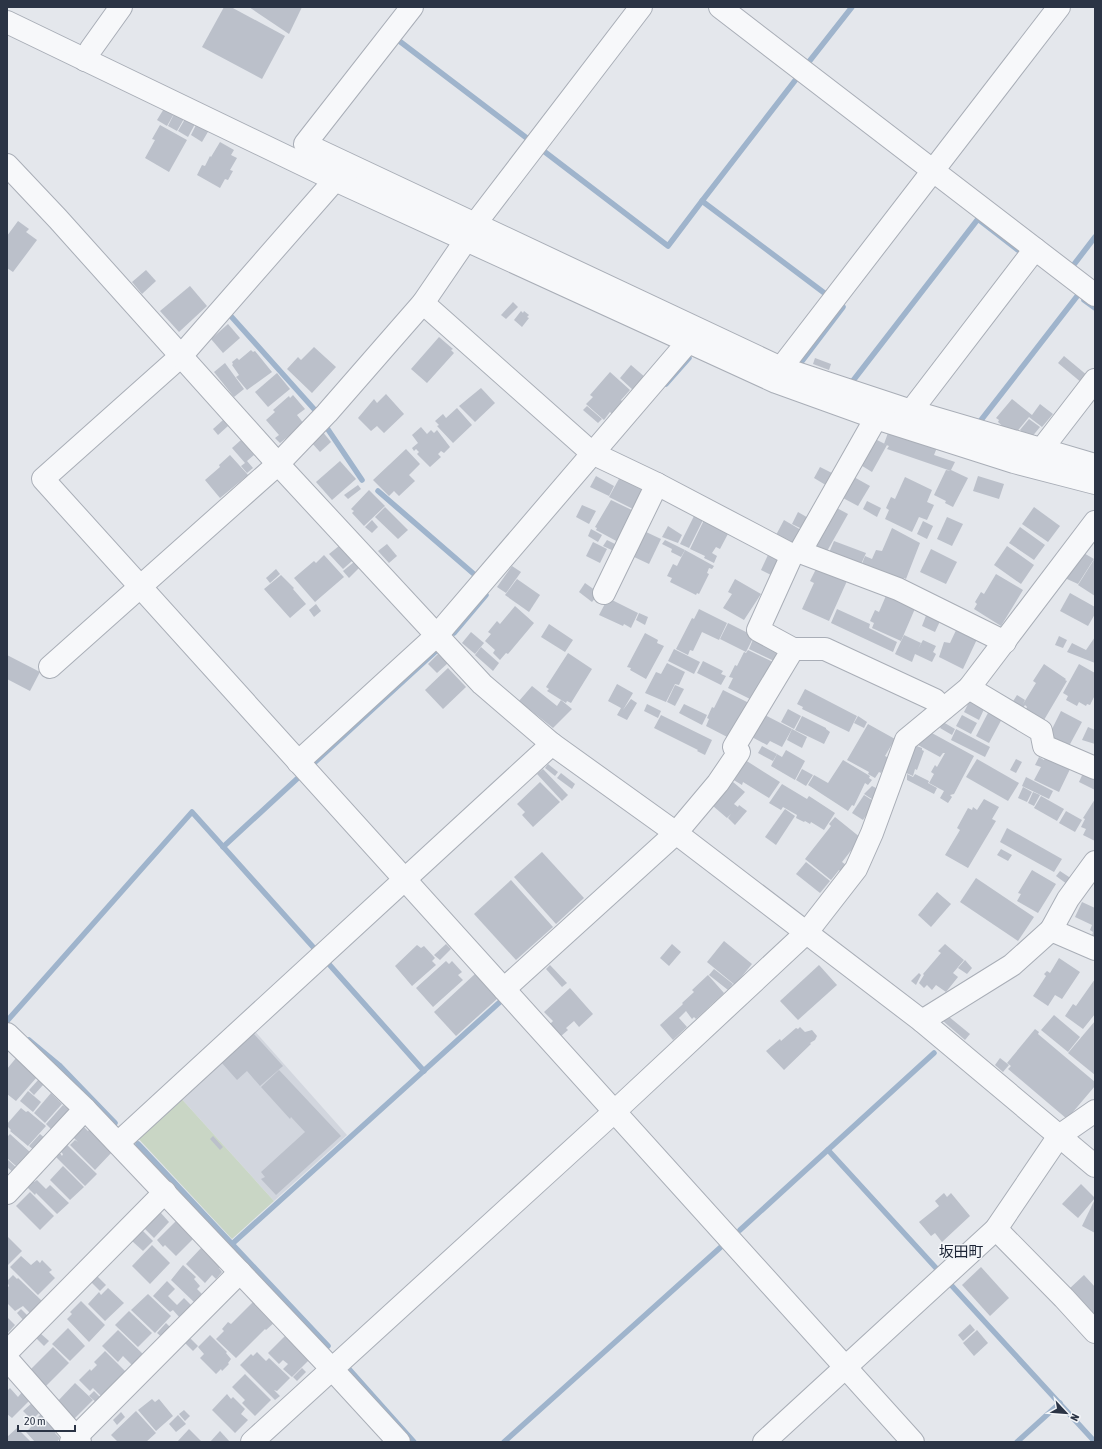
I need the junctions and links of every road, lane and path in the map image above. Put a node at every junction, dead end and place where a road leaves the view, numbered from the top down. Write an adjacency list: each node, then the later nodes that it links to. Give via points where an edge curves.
1 (121, 7): 7 (street)
2 (412, 7): 10 (street, via 305,144)
3 (641, 7): 11 (street)
4 (720, 7): 9 (street)
5 (1050, 10): 9 (street)
6 (7, 22): 7 (street)
7 (87, 56): 10 (street)
8 (7, 165): 16 (street)
9 (933, 170): 12 (street); 17 (street)
10 (340, 172): 11 (street); 16 (street)
11 (471, 232): 14 (street); 15 (street)
12 (1035, 249): 13 (street); 19 (street)
13 (1095, 294)
14 (423, 302): 21 (street); 22 (street, via 327,413)
15 (692, 335): 17 (street); 19 (street, via 776,382); 21 (street)
16 (181, 356): 22 (street); 28 (street, via 43,479)
17 (781, 368): 19 (street)
18 (1095, 380): 20 (street)
19 (891, 414): 20 (street); 24 (street, via 1014,462); 27 (street)
20 (1041, 450): 23 (street)
21 (592, 453): 25 (street); 30 (street)
22 (278, 464): 28 (street); 30 (street)
23 (1095, 465)
24 (1095, 483)
25 (657, 484): 27 (street); 29 (street)
26 (1095, 522): 31 (street)
27 (796, 553): 31 (street, via 898,589); 32 (street, via 758,630)
28 (140, 586): 33 (street); 37 (street)
29 (604, 592)
30 (437, 635): 36 (street, via 482,684); 37 (street)
31 (1005, 642): 34 (street)
32 (793, 649): 35 (street, via 825,649 935,700); 39 (street, via 734,747 739,752 718,783)
33 (50, 667)
34 (969, 688): 35 (street); 38 (street, via 1041,731 1044,746)
35 (943, 709): 43 (street, via 906,740 856,869)
36 (552, 744): 39 (street); 41 (street)
37 (298, 762): 41 (street)
38 (1095, 768)
39 (676, 834): 43 (street); 45 (street)
40 (1095, 862): 42 (street, via 1068,899)
41 (405, 880): 45 (street); 52 (street)
42 (1051, 930): 44 (street); 46 (street, via 1012,965)
43 (807, 932): 46 (street); 49 (street)
44 (1095, 949)
45 (504, 989): 49 (street)
46 (922, 1020): 51 (street)
47 (7, 1034): 48 (street)
48 (86, 1109): 52 (street); 55 (street)
49 (615, 1111): 61 (street); 62 (street)
50 (1095, 1111): 51 (street)
51 (1059, 1136): 53 (street); 56 (street)
52 (118, 1143): 54 (street)
53 (1095, 1166)
54 (165, 1192): 57 (street); 59 (street)
55 (7, 1194)
56 (996, 1229): 58 (street); 62 (street)
57 (240, 1272): 61 (street); 63 (street)
58 (1095, 1332)
59 (7, 1352)
60 (7, 1359): 63 (street)
61 (331, 1368): 64 (street); 65 (street)
62 (846, 1368): 66 (street); 67 (street)
63 (76, 1440)
64 (252, 1442)
65 (398, 1442)
66 (764, 1442)
67 (913, 1442)

